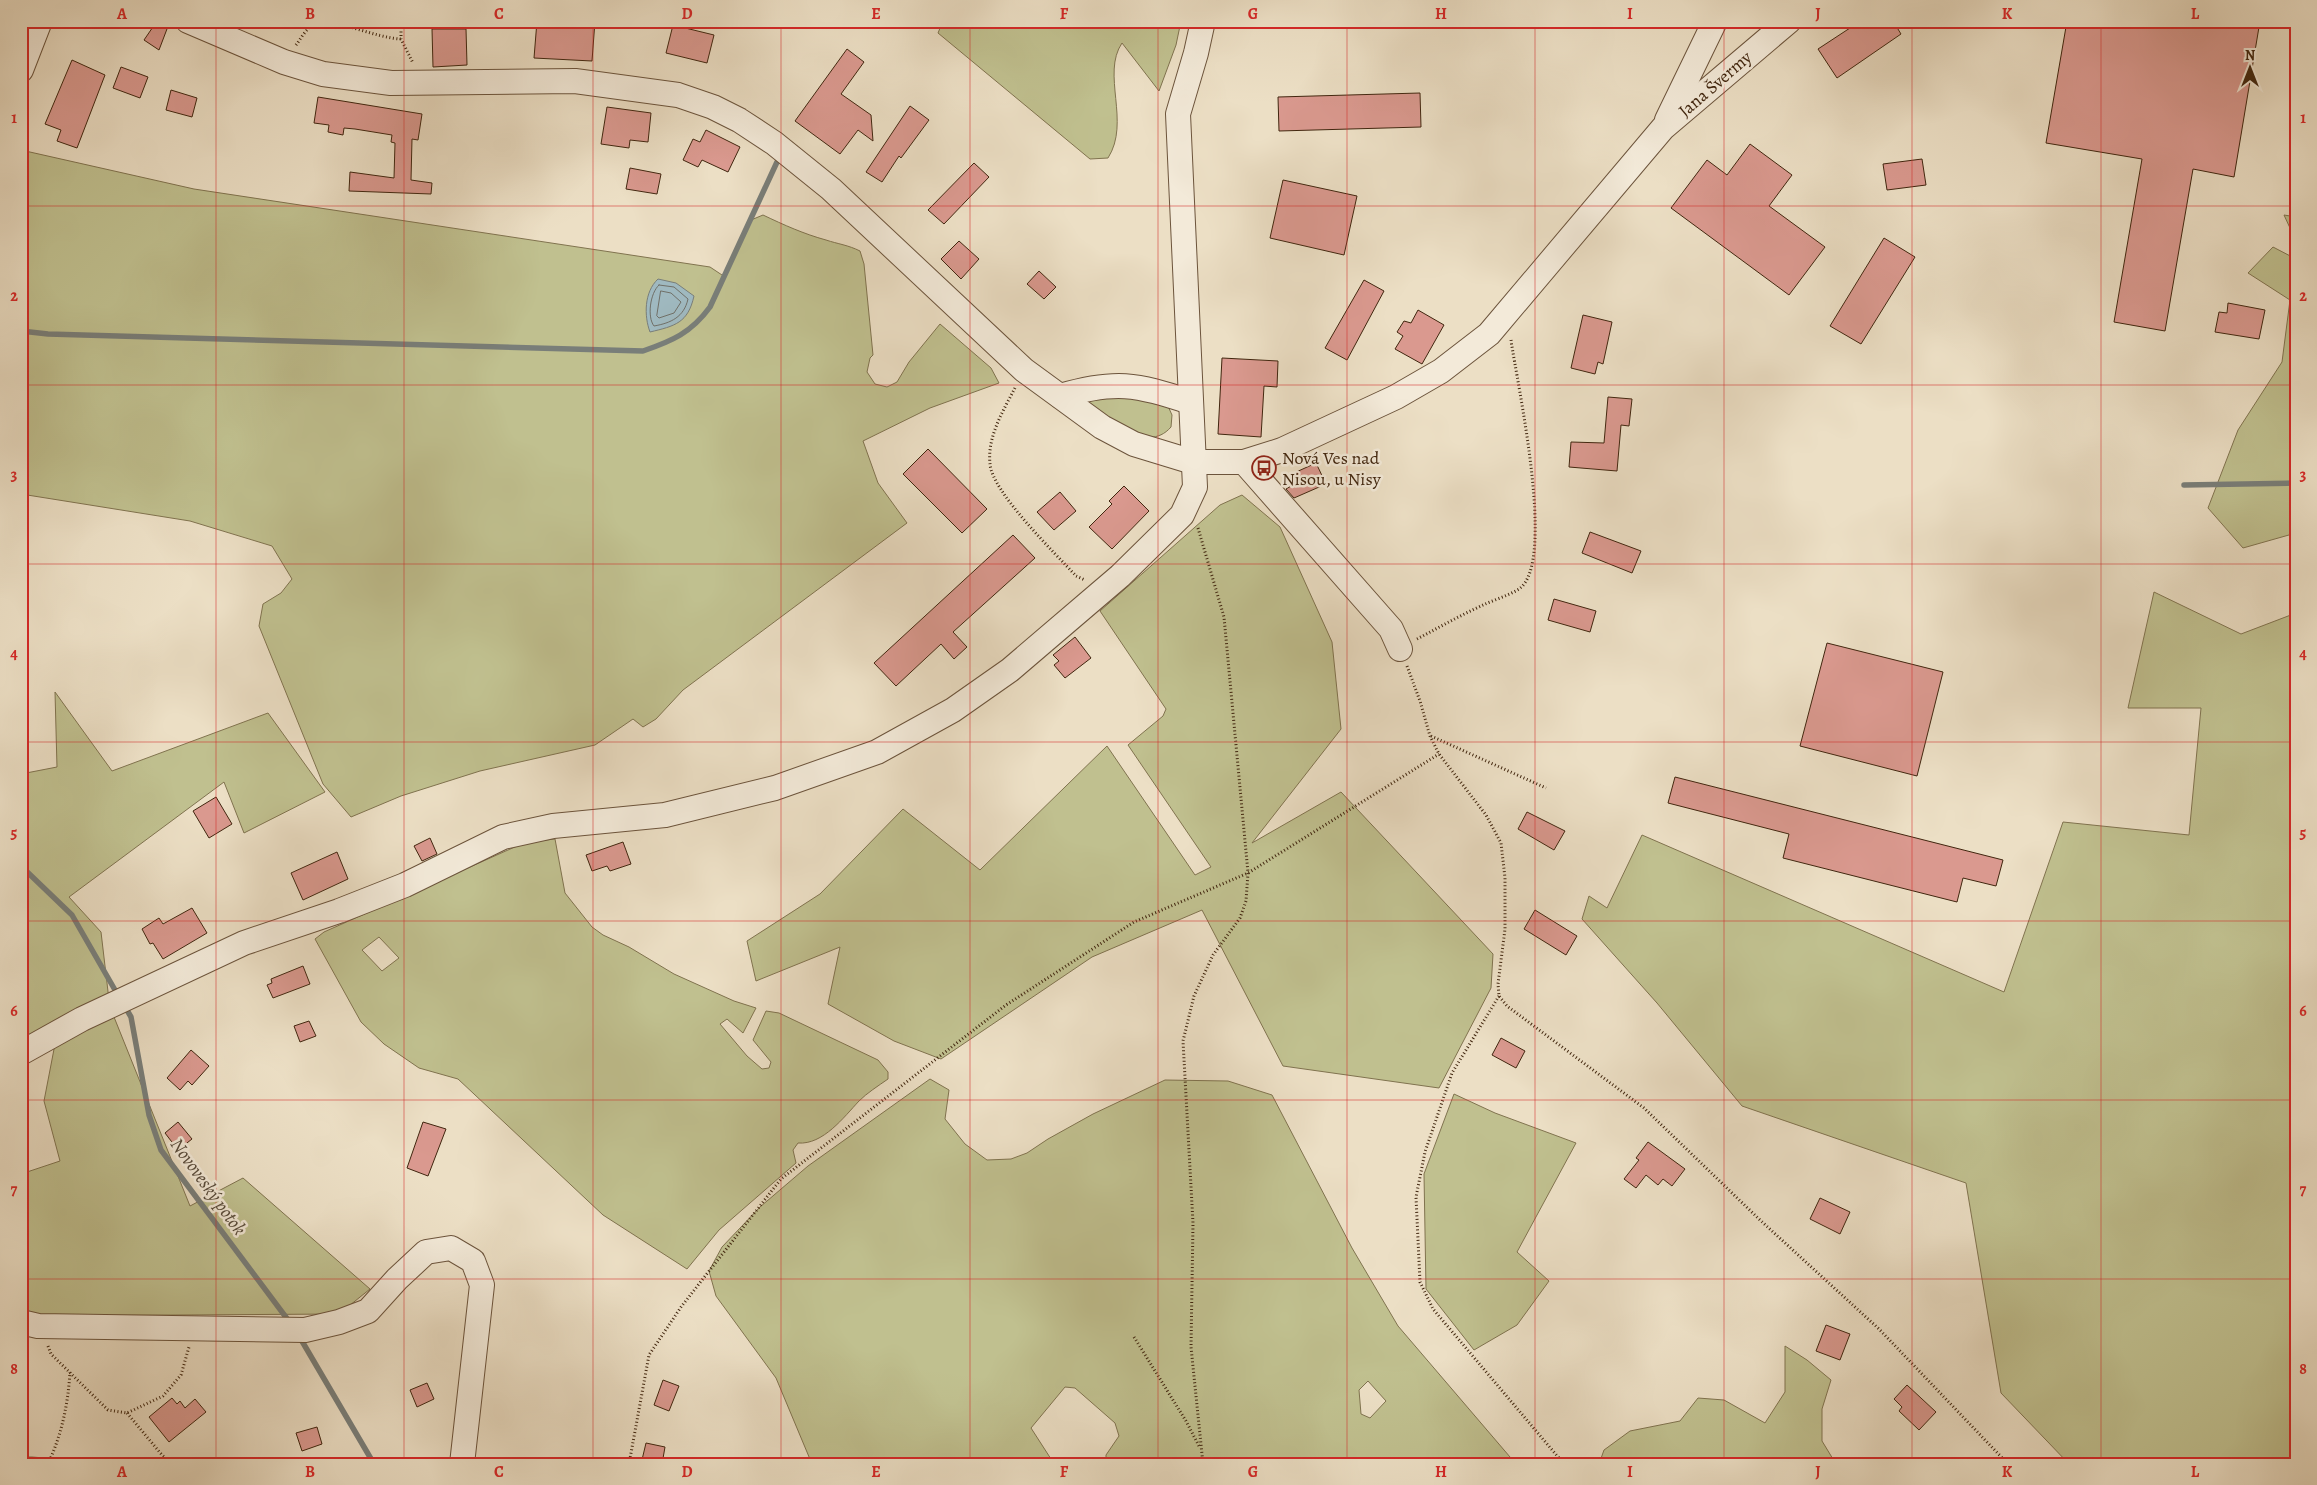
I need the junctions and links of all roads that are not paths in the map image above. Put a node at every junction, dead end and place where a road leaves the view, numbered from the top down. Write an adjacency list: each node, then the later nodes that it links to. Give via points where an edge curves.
1 (40, 21): 6 (street)
2 (188, 21): 8 (street, via 284,62 323,74 391,83 575,81 678,95 713,107 774,143 832,189 1024,370)
3 (1203, 21): 9 (street, via 1178,114)
4 (1715, 21): 7 (street)
5 (1789, 21): 7 (street, Jana Švermy)
6 (21, 70)
7 (1663, 128): 11 (street, via 1489,334 1441,371 1396,397 1282,450)
8 (1060, 396): 9 (street, via 1092,387 1126,385); 10 (street, via 1102,427 1134,444)
9 (1190, 402): 10 (street)
10 (1192, 462): 11 (street); 13 (street, via 1195,487 1182,515 1104,590 1010,670 953,710 878,752 775,788 665,815 553,826 503,837 405,885 244,943 82,1019)
11 (1244, 462): 12 (street, via 1391,629)
12 (1400, 649)
13 (21, 1053)
14 (30, 1324): 15 (street, via 305,1330 368,1311 426,1252 451,1248 473,1261 482,1285)
15 (462, 1464)

